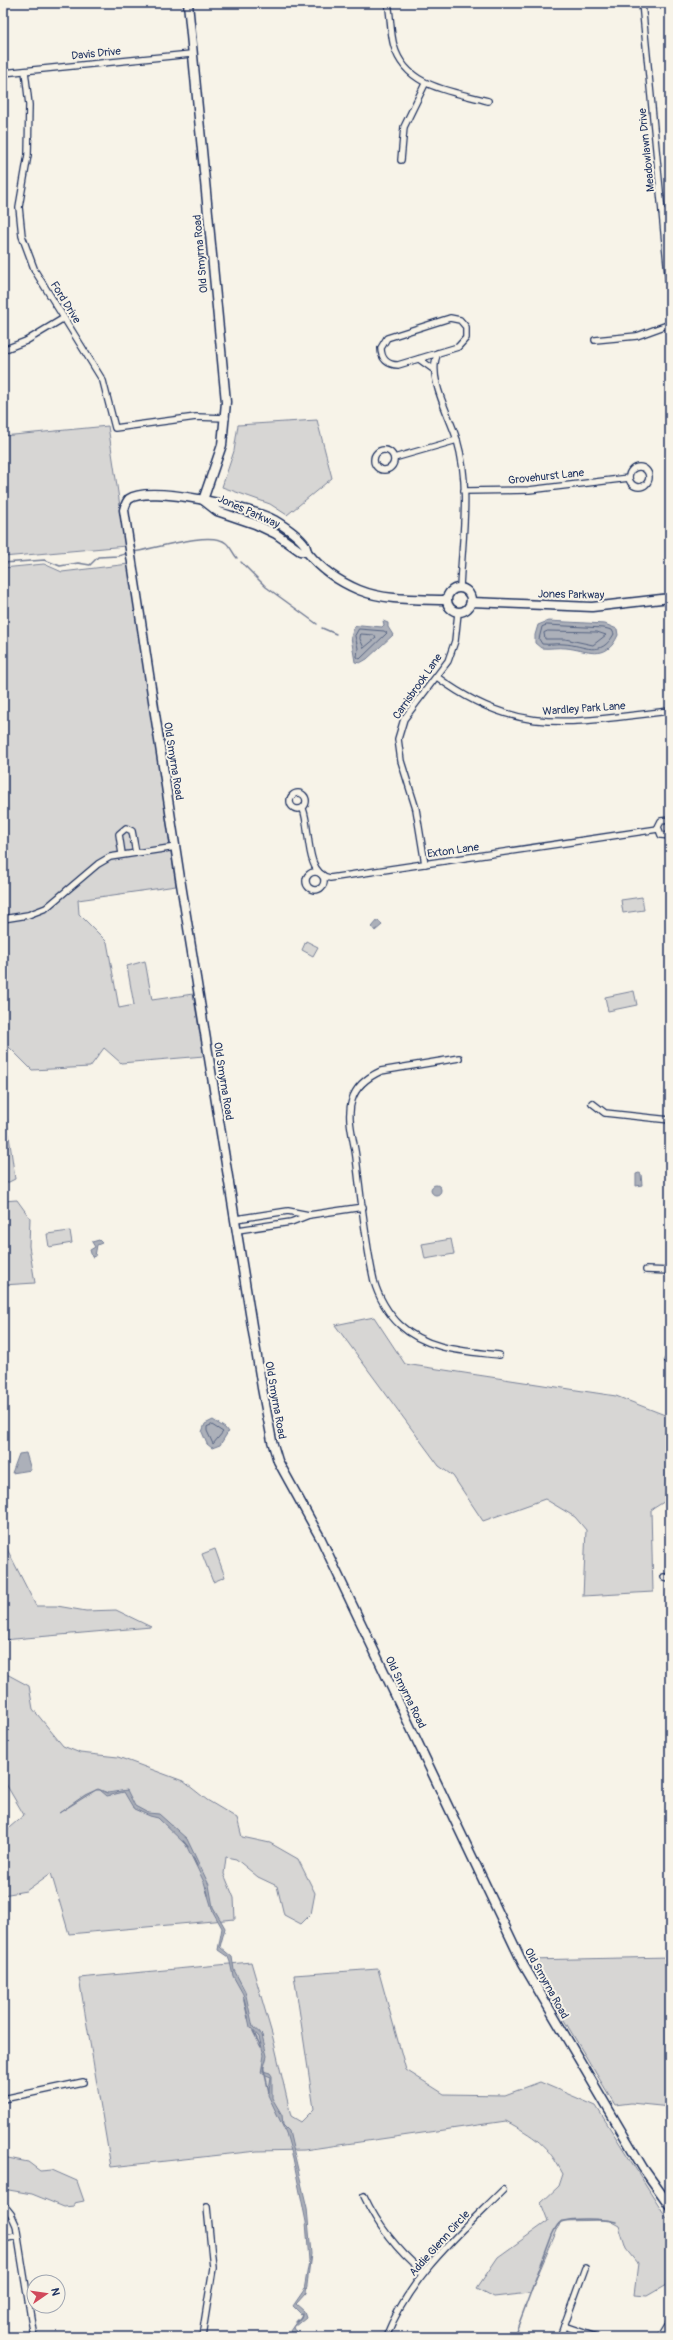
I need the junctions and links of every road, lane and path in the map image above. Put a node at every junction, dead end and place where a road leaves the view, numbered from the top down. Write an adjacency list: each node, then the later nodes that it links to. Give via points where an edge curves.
1 (188, 3): 4 (street, Old Smyrna Road)
2 (388, 3): 7 (street, via 393,43 399,58 409,72)
3 (642, 3): 10 (street, Meadowlawn Drive)
4 (192, 54): 5 (street, Davis Drive); 20 (street, Old Smyrna Road)
5 (25, 71): 6 (street, Davis Drive); 13 (street, Ford Drive, via 29,105 28,155 19,207 22,236 35,271)
6 (3, 73)
7 (425, 84): 8 (street); 9 (street, via 404,127)
8 (488, 101)
9 (401, 160)
10 (662, 212): 11 (street); 12 (street, Meadowlawn Drive)
11 (670, 212)
12 (670, 295)
13 (64, 318): 16 (street, via 26,341); 20 (street, Ford Drive, via 103,381 115,428 189,418)
14 (670, 324): 15 (street, via 637,336)
15 (595, 340)
16 (3, 350)
17 (438, 353): 18 (street); 18 (street, via 458,347 464,342 467,332 462,322 456,319 447,320 392,336 382,346 383,357 393,365); 19 (street)
18 (419, 360): 19 (street)
19 (433, 369): 21 (street)
20 (226, 418): 25 (street, Old Smyrna Road, via 222,444)
21 (457, 440): 22 (street); 24 (street, via 463,467)
22 (394, 458)
23 (629, 478): 24 (street, Grovehurst Lane, via 529,490)
24 (464, 491): 28 (street)
25 (203, 500): 26 (street, Jones Parkway, via 169,495 134,497 126,502); 27 (street, Jones Parkway, via 217,511 255,524 300,551); 27 (street, Jones Parkway, via 234,505 264,515 295,536 305,545)
26 (124, 510): 39 (street, Old Smyrna Road)
27 (307, 552): 30 (street, Jones Parkway, via 338,579 361,591 385,597)
28 (460, 588): 30 (street, via 452,590); 31 (street, via 468,591)
29 (670, 598): 31 (street, Jones Parkway, via 592,607)
30 (446, 600): 32 (street, via 449,608)
31 (471, 602): 32 (street, via 468,609)
32 (458, 613): 33 (street, Carrisbrook Lane, via 452,652)
33 (437, 677): 34 (street, Wardley Park Lane, via 480,705 508,716 530,720 566,722); 42 (street, Carrisbrook Lane, via 404,719 398,739 401,761 416,810)
34 (670, 711)
35 (303, 809): 42 (street, Exton Lane, via 312,863 320,874 330,878)
36 (670, 820): 37 (street, Exton Lane, via 661,821)
37 (658, 829): 38 (street, via 661,835); 42 (street, Exton Lane)
38 (670, 836)
39 (176, 848): 40 (street); 49 (street, Old Smyrna Road)
40 (136, 853): 41 (street); 41 (street, via 133,832 126,828 119,834)
41 (122, 854): 43 (street, via 98,864 42,910 23,917)
42 (425, 864)
43 (3, 919)
44 (459, 1058): 47 (street, via 381,1071 370,1076 357,1091 352,1100 351,1118)
45 (592, 1103): 46 (street, via 605,1113)
46 (670, 1120)
47 (363, 1207): 48 (street); 53 (street, via 374,1281 384,1303 399,1325 424,1341 436,1345 465,1352)
48 (309, 1215): 49 (street, via 288,1211); 50 (street, via 291,1222)
49 (236, 1219): 50 (street, Old Smyrna Road)
50 (238, 1230): 59 (street, Old Smyrna Road, via 269,1428 281,1469 318,1532 523,1964 644,2168)
51 (646, 1270): 52 (street)
52 (670, 1272)
53 (499, 1355)
54 (83, 2082): 55 (street)
55 (3, 2098)
56 (502, 2190): 64 (street, Addie Glenn Circle)
57 (364, 2196): 64 (street, via 390,2238)
58 (3, 2204): 61 (street, via 13,2218)
59 (670, 2206)
60 (207, 2208): 68 (street, via 213,2268)
61 (18, 2236): 62 (street); 67 (street)
62 (3, 2239)
63 (585, 2268): 66 (street)
64 (423, 2272): 69 (street, Addie Glenn Circle, via 400,2308)
65 (668, 2324): 72 (street)
66 (564, 2326): 70 (street); 71 (street)
67 (34, 2337)
68 (202, 2337)
69 (386, 2337)
70 (560, 2337)
71 (596, 2337)
72 (660, 2337)

